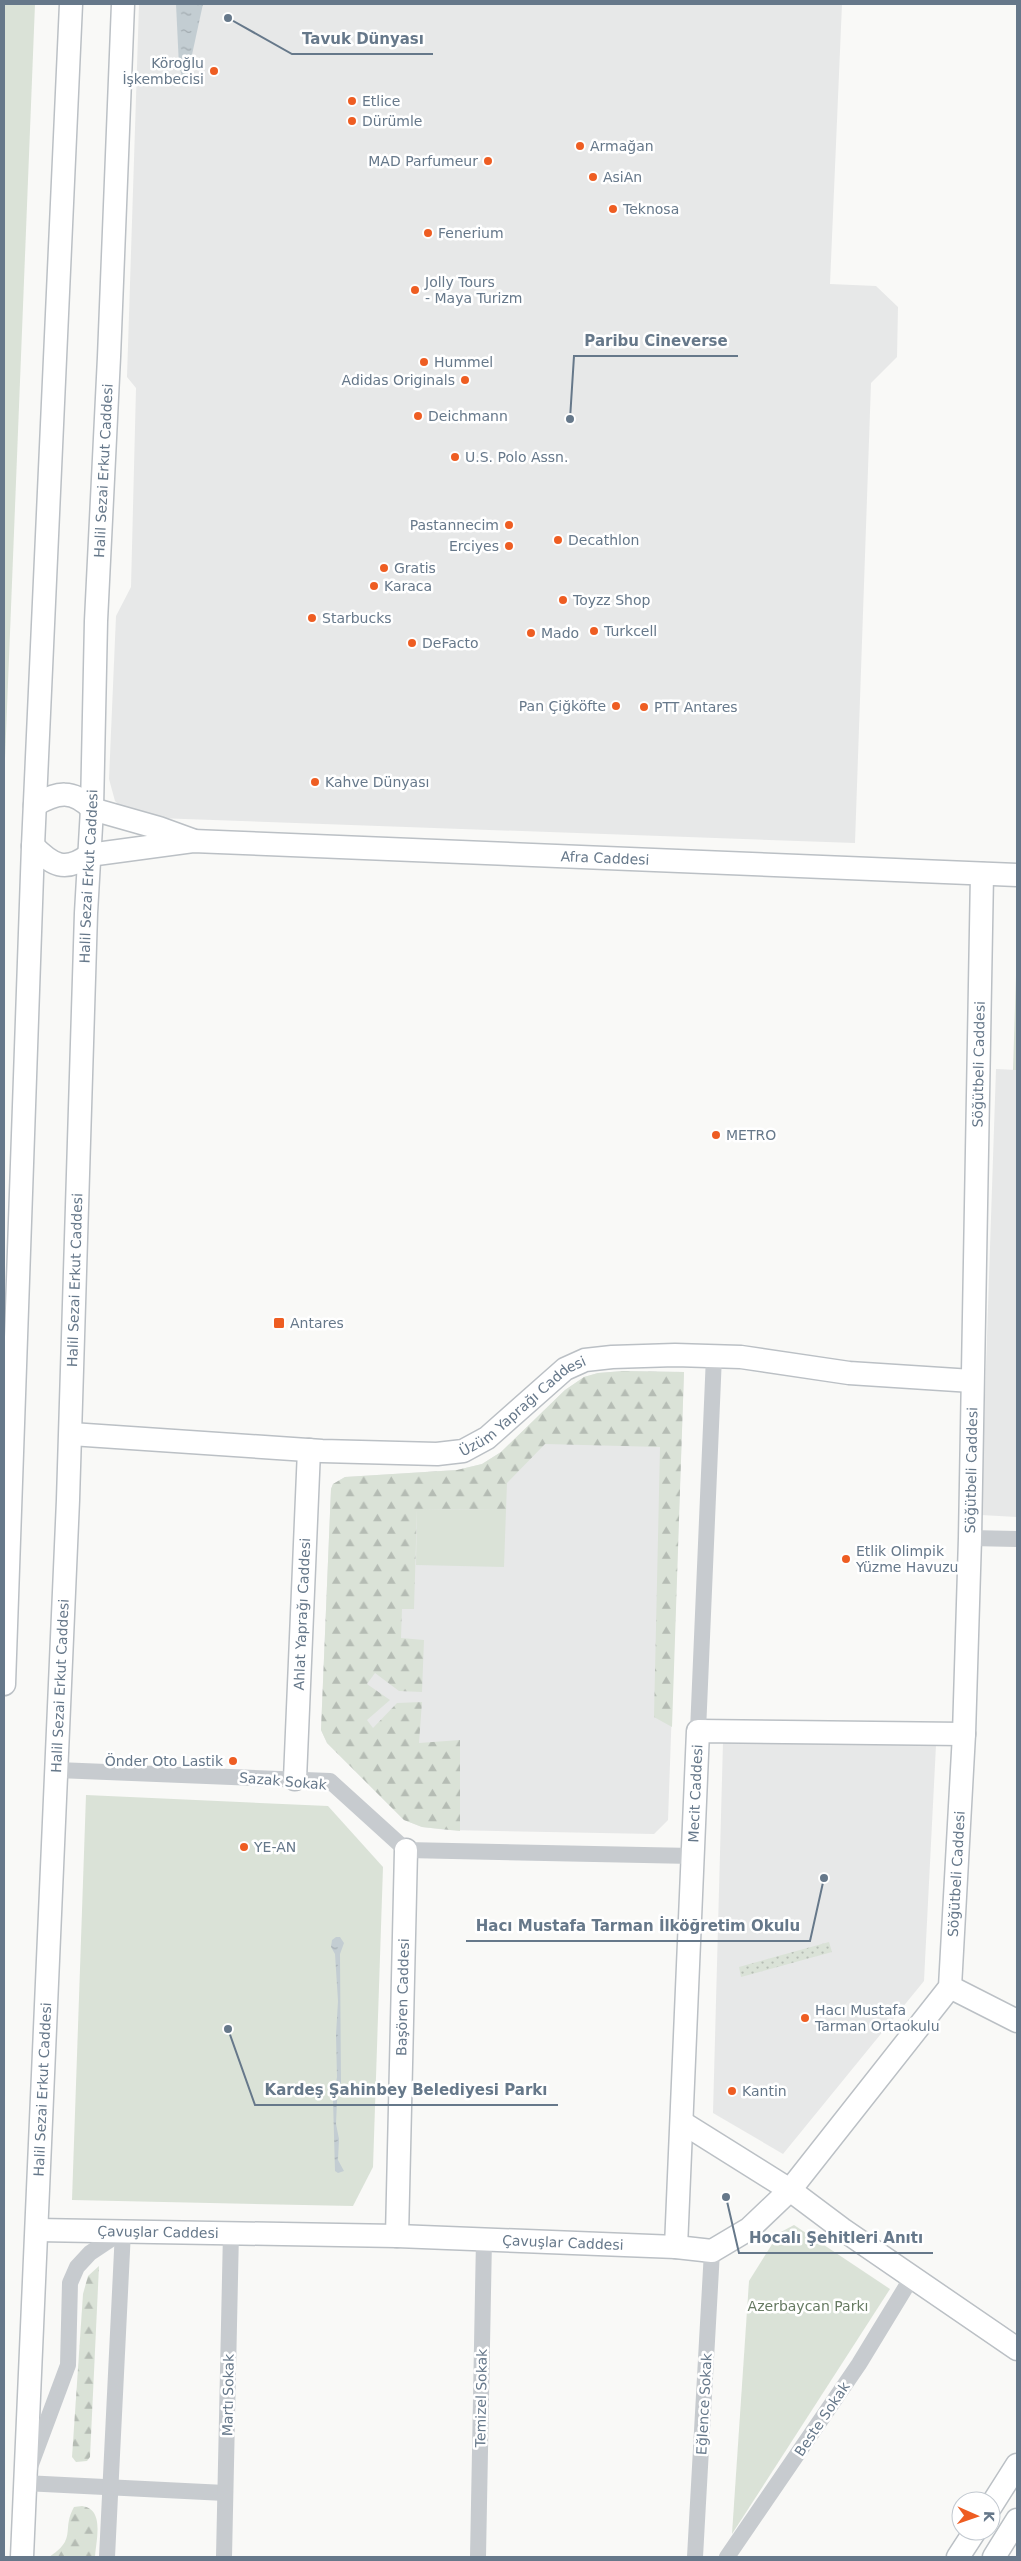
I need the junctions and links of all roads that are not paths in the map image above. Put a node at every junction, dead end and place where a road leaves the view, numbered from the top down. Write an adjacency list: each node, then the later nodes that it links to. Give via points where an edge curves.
1 (71, 4): 3 (street)
2 (123, 4): 4 (street, Halil Sezai Erkut Caddesi, via 110,358 95,630)
3 (35, 805): 4 (street, via 51,795 66,794 77,796); 6 (street)
4 (92, 809): 5 (street, Afra Caddesi); 7 (street, Halil Sezai Erkut Caddesi)
5 (193, 841): 7 (street, Afra Caddesi); 8 (street, Afra Caddesi)
6 (33, 846): 7 (street, via 51,862 61,865 80,862); 16 (street)
7 (89, 855): 12 (street, Halil Sezai Erkut Caddesi)
8 (982, 874): 9 (street, Afra Caddesi); 11 (street, Söğütbeli Caddesi)
9 (1017, 875)
10 (714, 1356): 11 (street, Üzüm Yaprağı Caddesi, via 849,1373); 13 (street, Üzüm Yaprağı Caddesi, via 612,1357 576,1364 553,1378 487,1438 463,1451 437,1454); 17 (street)
11 (972, 1381): 14 (street, Söğütbeli Caddesi)
12 (70, 1434): 13 (street, Üzüm Yaprağı Caddesi); 19 (street, Halil Sezai Erkut Caddesi)
13 (309, 1450): 20 (street, Ahlat Yaprağı Caddesi)
14 (970, 1538): 15 (street); 18 (street, Söğütbeli Caddesi)
15 (1017, 1538)
16 (4, 1684)
17 (698, 1730): 18 (street, Mecit Caddesi); 22 (street, Mecit Caddesi)
18 (964, 1734): 23 (street, Söğütbeli Caddesi)
19 (57, 1770): 20 (street, Sazak Sokak); 27 (street, Halil Sezai Erkut Caddesi)
20 (295, 1779): 21 (street, Sazak Sokak, via 330,1782)
21 (406, 1850): 22 (street); 30 (street, Başören Caddesi)
22 (693, 1856): 25 (street, Mecit Caddesi)
23 (950, 1987): 24 (street); 26 (street)
24 (1017, 2021)
25 (683, 2123): 26 (street); 32 (street, Mecit Caddesi)
26 (790, 2190): 33 (street, via 749,2229); 34 (street)
27 (38, 2230): 28 (street, Çavuşlar Caddesi); 37 (street, Halil Sezai Erkut Caddesi)
28 (123, 2231): 29 (street, Çavuşlar Caddesi); 37 (street, via 90,2253 77,2267 70,2283 68,2366); 38 (street)
29 (231, 2232): 30 (street, Çavuşlar Caddesi); 40 (street, Martı Sokak)
30 (397, 2236): 31 (street, Çavuşlar Caddesi)
31 (484, 2239): 32 (street, Çavuşlar Caddesi); 46 (street, Temizel Sokak)
32 (676, 2247): 33 (street, Çavuşlar Caddesi)
33 (712, 2251): 47 (street, Eğlence Sokak)
34 (912, 2277): 35 (street); 48 (street, Beste Sokak, via 859,2364)
35 (1017, 2349)
36 (1017, 2465): 39 (street)
37 (24, 2483): 38 (street); 43 (street, Halil Sezai Erkut Caddesi)
38 (111, 2487): 40 (street); 44 (street)
39 (1001, 2491)
40 (225, 2493): 45 (street, Martı Sokak)
41 (1017, 2520): 50 (street)
42 (968, 2541): 49 (street)
43 (22, 2557)
44 (107, 2557)
45 (224, 2557)
46 (478, 2557)
47 (695, 2557)
48 (727, 2557)
49 (958, 2557)
50 (994, 2557)

